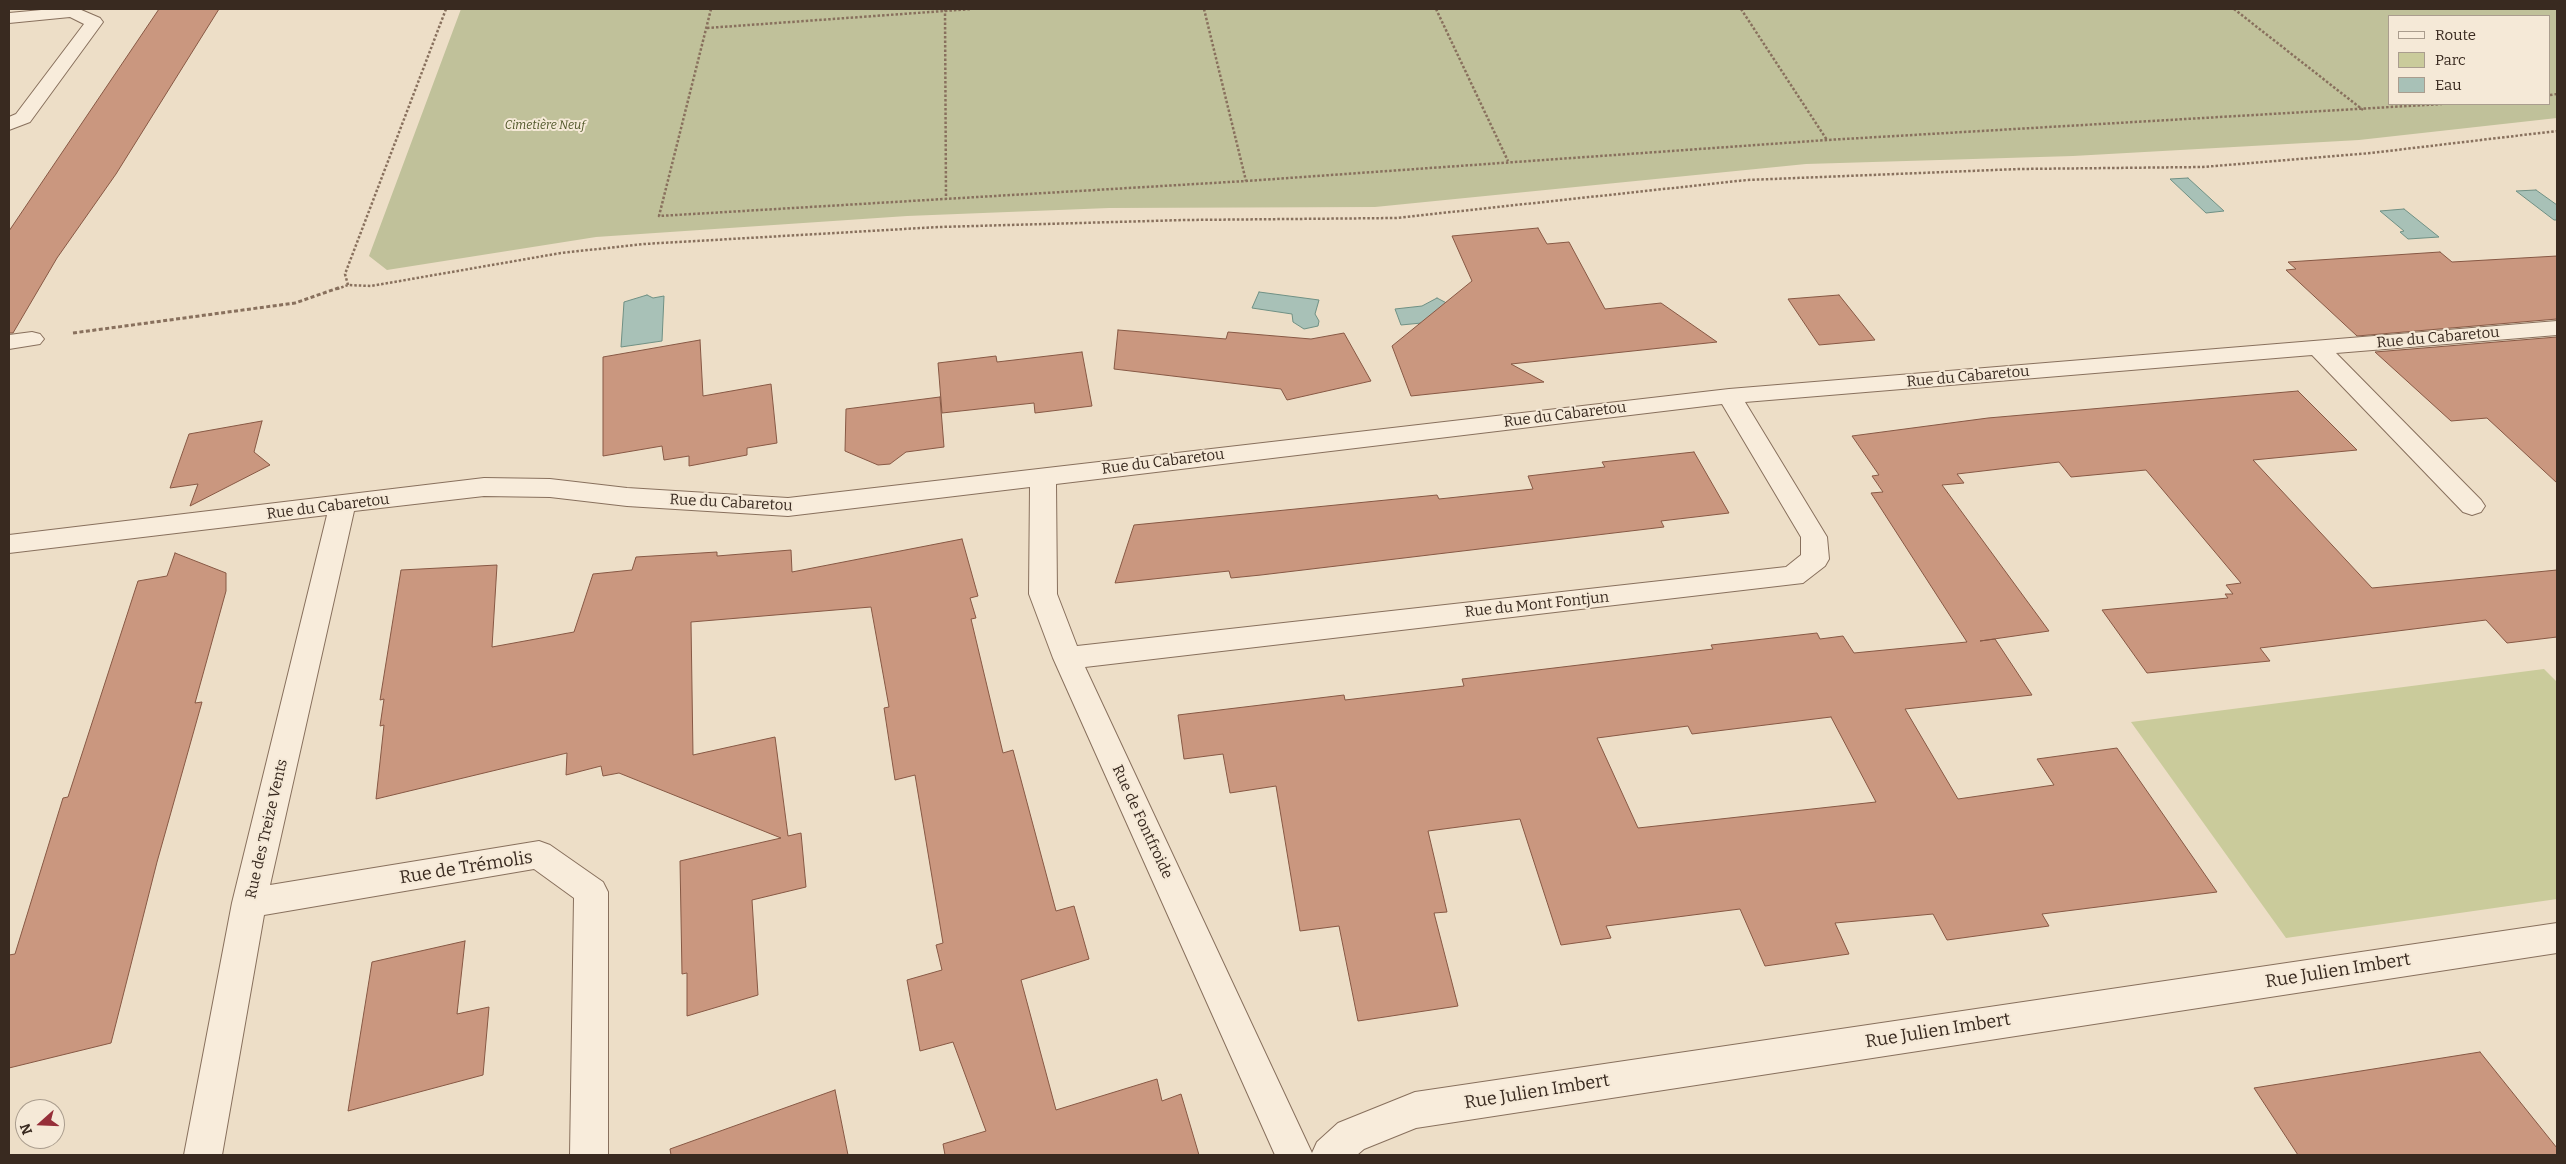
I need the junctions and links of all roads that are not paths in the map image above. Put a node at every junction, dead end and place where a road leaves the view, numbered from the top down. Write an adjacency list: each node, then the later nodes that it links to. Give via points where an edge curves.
1 (9, 18): 2 (street, via 72,12 94,22 23,118)
2 (9, 124)
3 (2557, 328): 6 (street, Rue du Cabaretou)
4 (32, 339): 5 (street)
5 (9, 342)
6 (2318, 348): 7 (street, Rue du Cabaretou); 10 (street)
7 (1729, 396): 8 (street, Rue du Cabaretou); 12 (street, Rue du Mont Fontjun, via 1814,537 1815,559 1793,576)
8 (1043, 476): 9 (street, Rue du Cabaretou, via 788,507 627,497 550,488 484,487); 12 (street, Rue de Fontfroide, via 1043,594)
9 (342, 506): 11 (street, Rue du Cabaretou); 13 (street, Rue des Treize Vents)
10 (2472, 506)
11 (9, 544)
12 (1067, 658): 17 (street, Rue de Fontfroide)
13 (249, 903): 15 (street, Rue des Treize Vents); 16 (street, Rue de Trémolis, via 539,855 590,892)
14 (2557, 938): 18 (street, Rue Julien Imbert, via 1415,1110 1351,1136)
15 (203, 1155)
16 (589, 1155)
17 (1294, 1155)
18 (1330, 1155)

